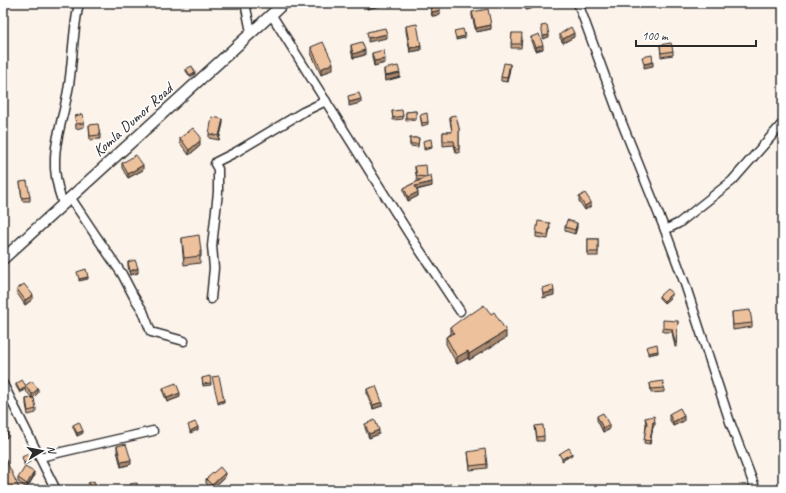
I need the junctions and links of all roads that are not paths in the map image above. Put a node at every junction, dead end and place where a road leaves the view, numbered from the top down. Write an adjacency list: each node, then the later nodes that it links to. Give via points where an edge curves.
1 (79, 3): 9 (street, via 69,85 54,161 58,191)
2 (245, 3): 6 (street)
3 (284, 3): 5 (street, Komla Dumor Road)
4 (578, 3): 10 (street)
5 (271, 14): 6 (street, Komla Dumor Road); 7 (street)
6 (251, 32): 9 (street, Komla Dumor Road)
7 (326, 101): 12 (street, via 216,162 218,192 212,246 214,268); 13 (street)
8 (783, 124): 10 (street, via 732,181 679,223)
9 (67, 201): 11 (street, Komla Dumor Road); 14 (street, via 96,236 122,274 143,311 151,332)
10 (665, 230): 19 (street, via 730,422)
11 (3, 259)
12 (211, 299)
13 (460, 312)
14 (184, 341)
15 (3, 384): 17 (street)
16 (152, 431): 17 (street)
17 (40, 457): 18 (street)
18 (56, 490)
19 (756, 490)

